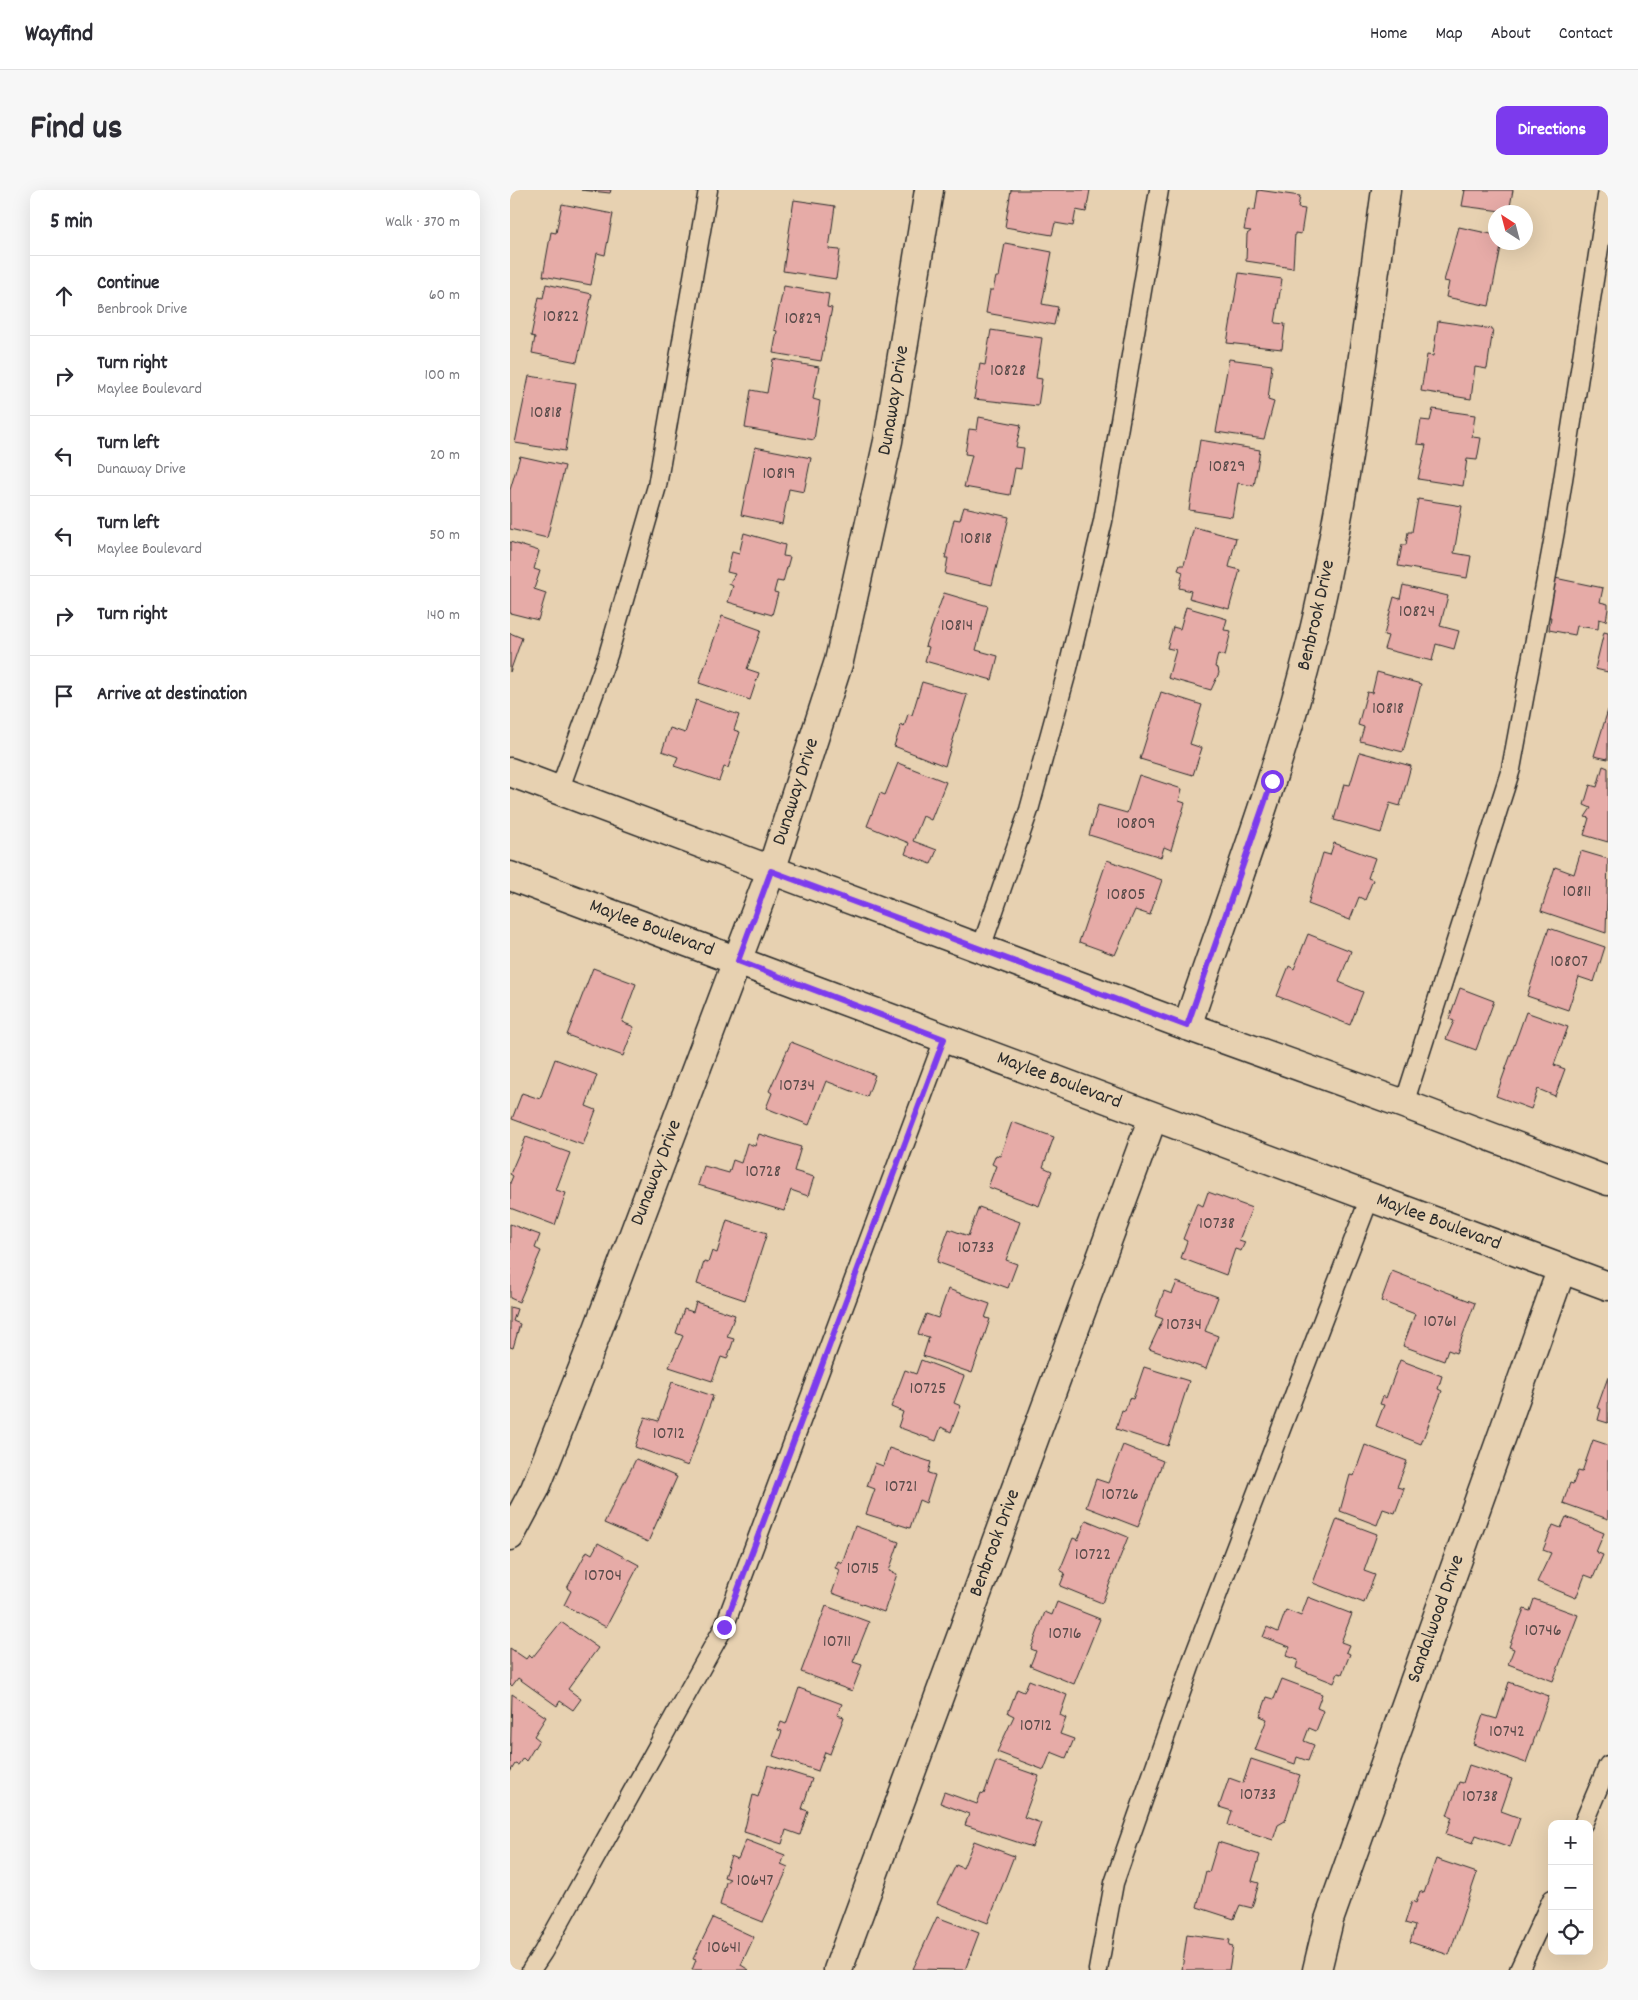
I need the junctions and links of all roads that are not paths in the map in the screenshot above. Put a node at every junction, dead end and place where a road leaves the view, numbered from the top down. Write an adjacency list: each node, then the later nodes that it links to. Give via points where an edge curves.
1 (708, 190): 7 (lane, via 657,486 608,656)
2 (929, 190): 8 (street, Dunaway Drive, via 888,441 839,661)
3 (1159, 190): 10 (lane, via 1098,539 1068,668 1029,810)
4 (1386, 190): 12 (street, Benbrook Drive, via 1351,447 1317,619 1272,781)
5 (1608, 190): 14 (lane, via 1555,531 1511,769)
6 (510, 772): 7 (street)
7 (559, 791): 8 (street)
8 (771, 871): 10 (street); 11 (street, Dunaway Drive)
9 (510, 876): 11 (street, Maylee Boulevard)
10 (981, 948): 12 (street)
11 (738, 961): 13 (street, Maylee Boulevard); 20 (street, Dunaway Drive, via 588,1358 535,1489)
12 (1187, 1026): 14 (street)
13 (944, 1039): 15 (street, Maylee Boulevard); 24 (lane, via 724,1627)
14 (1404, 1104): 16 (street)
15 (1153, 1117): 17 (street, Maylee Boulevard); 25 (street, Benbrook Drive)
16 (1607, 1178)
17 (1370, 1197): 18 (street, Maylee Boulevard); 26 (lane, via 1192,1661 1114,1883)
18 (1562, 1268): 19 (street, Maylee Boulevard); 27 (street, Sandalwood Drive, via 1329,1920)
19 (1608, 1286)
20 (510, 1536)
21 (1608, 1765): 22 (lane)
22 (1585, 1820)
23 (1548, 1907): 28 (lane)
24 (531, 1970)
25 (838, 1970)
26 (1098, 1970)
27 (1317, 1970)
28 (1518, 1970)

